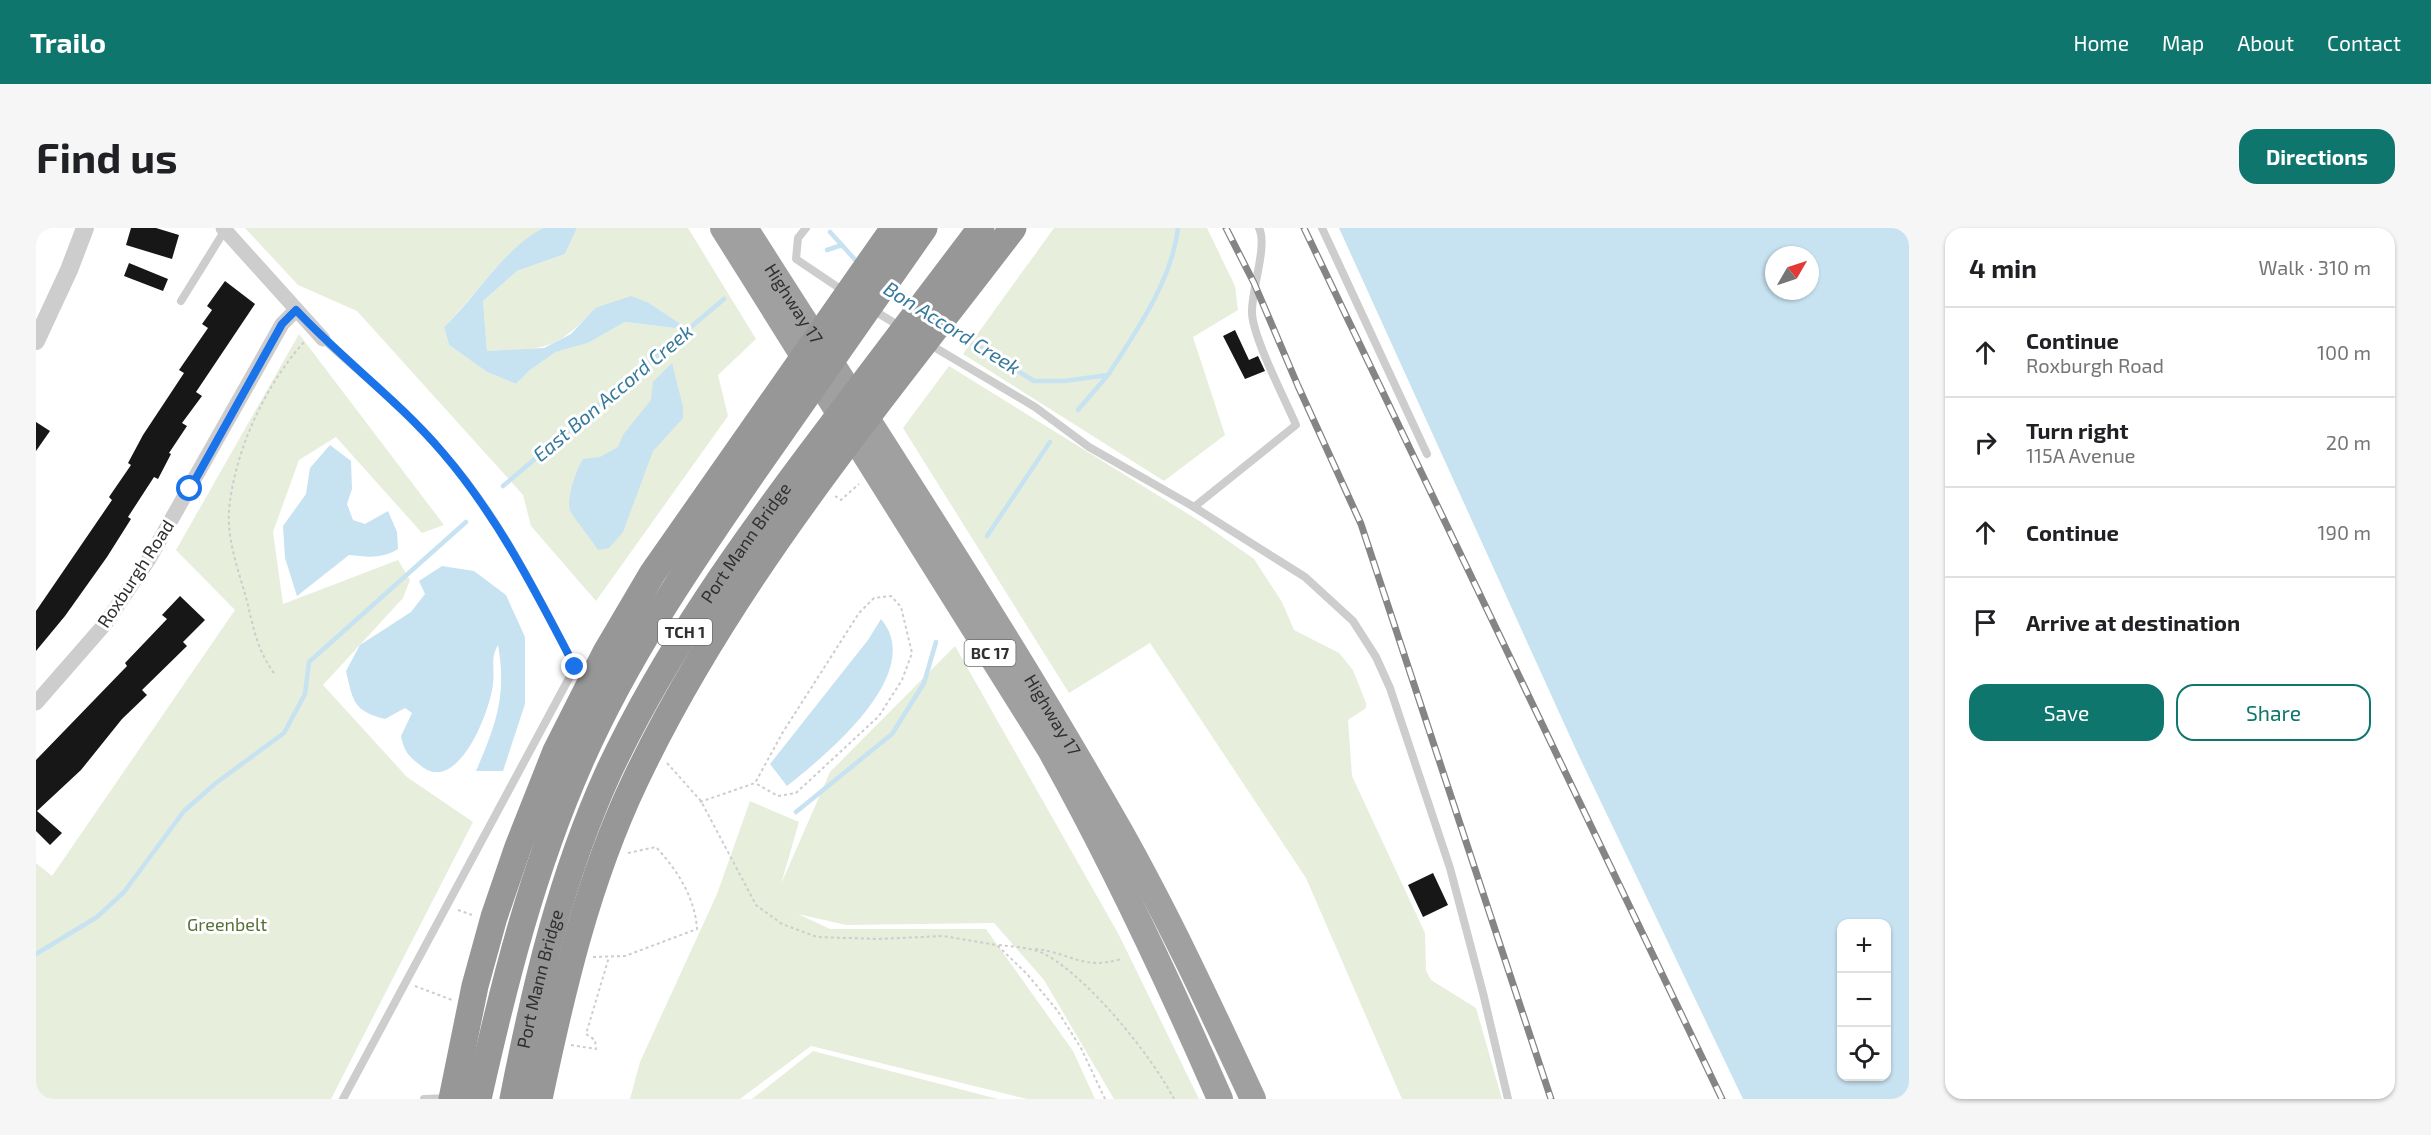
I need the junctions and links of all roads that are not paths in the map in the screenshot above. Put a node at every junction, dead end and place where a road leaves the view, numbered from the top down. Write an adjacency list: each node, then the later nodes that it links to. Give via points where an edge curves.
1 (85, 228): 17 (street)
2 (723, 228): 27 (highway, Highway 17 / BC 17, via 1055,758 1139,919)
3 (745, 228): 28 (highway, Highway 17 / BC 17, via 1010,644 1121,833)
4 (806, 228): 12 (lane, via 798,238 796,259)
5 (894, 228): 23 (highway, bridge, via 664,556 606,652 556,751 518,847 478,974)
6 (924, 228): 24 (highway, Port Mann Bridge / TCH 1, bridge, via 674,588 629,665 581,761 543,855 502,990)
7 (981, 228): 25 (highway, Port Mann Bridge / TCH 1, bridge, via 749,535 656,679 609,772 572,866 536,985)
8 (1013, 228): 26 (highway, bridge, via 771,550 681,691 634,782 597,875 560,1000)
9 (1259, 228): 19 (lane, via 1263,236 1252,315 1296,425)
10 (1322, 228): 18 (lane)
11 (224, 229): 13 (lane); 15 (street)
12 (852, 298)
13 (181, 301)
14 (863, 304): 19 (lane, via 1035,407 1089,447)
15 (296, 310): 16 (street); 20 (street, Roxburgh Road, via 282,324 149,559 105,624)
16 (319, 334): 21 (lane, via 414,421 445,455 503,538 575,667)
17 (36, 341)
18 (1427, 454)
19 (1194, 507): 29 (lane, via 1305,577 1353,621 1376,657 1450,868)
20 (36, 704)
21 (343, 1099)
22 (424, 1099): 23 (lane)
23 (453, 1099)
24 (478, 1099)
25 (513, 1099)
26 (539, 1099)
27 (1220, 1099)
28 (1253, 1099)
29 (1508, 1099)

